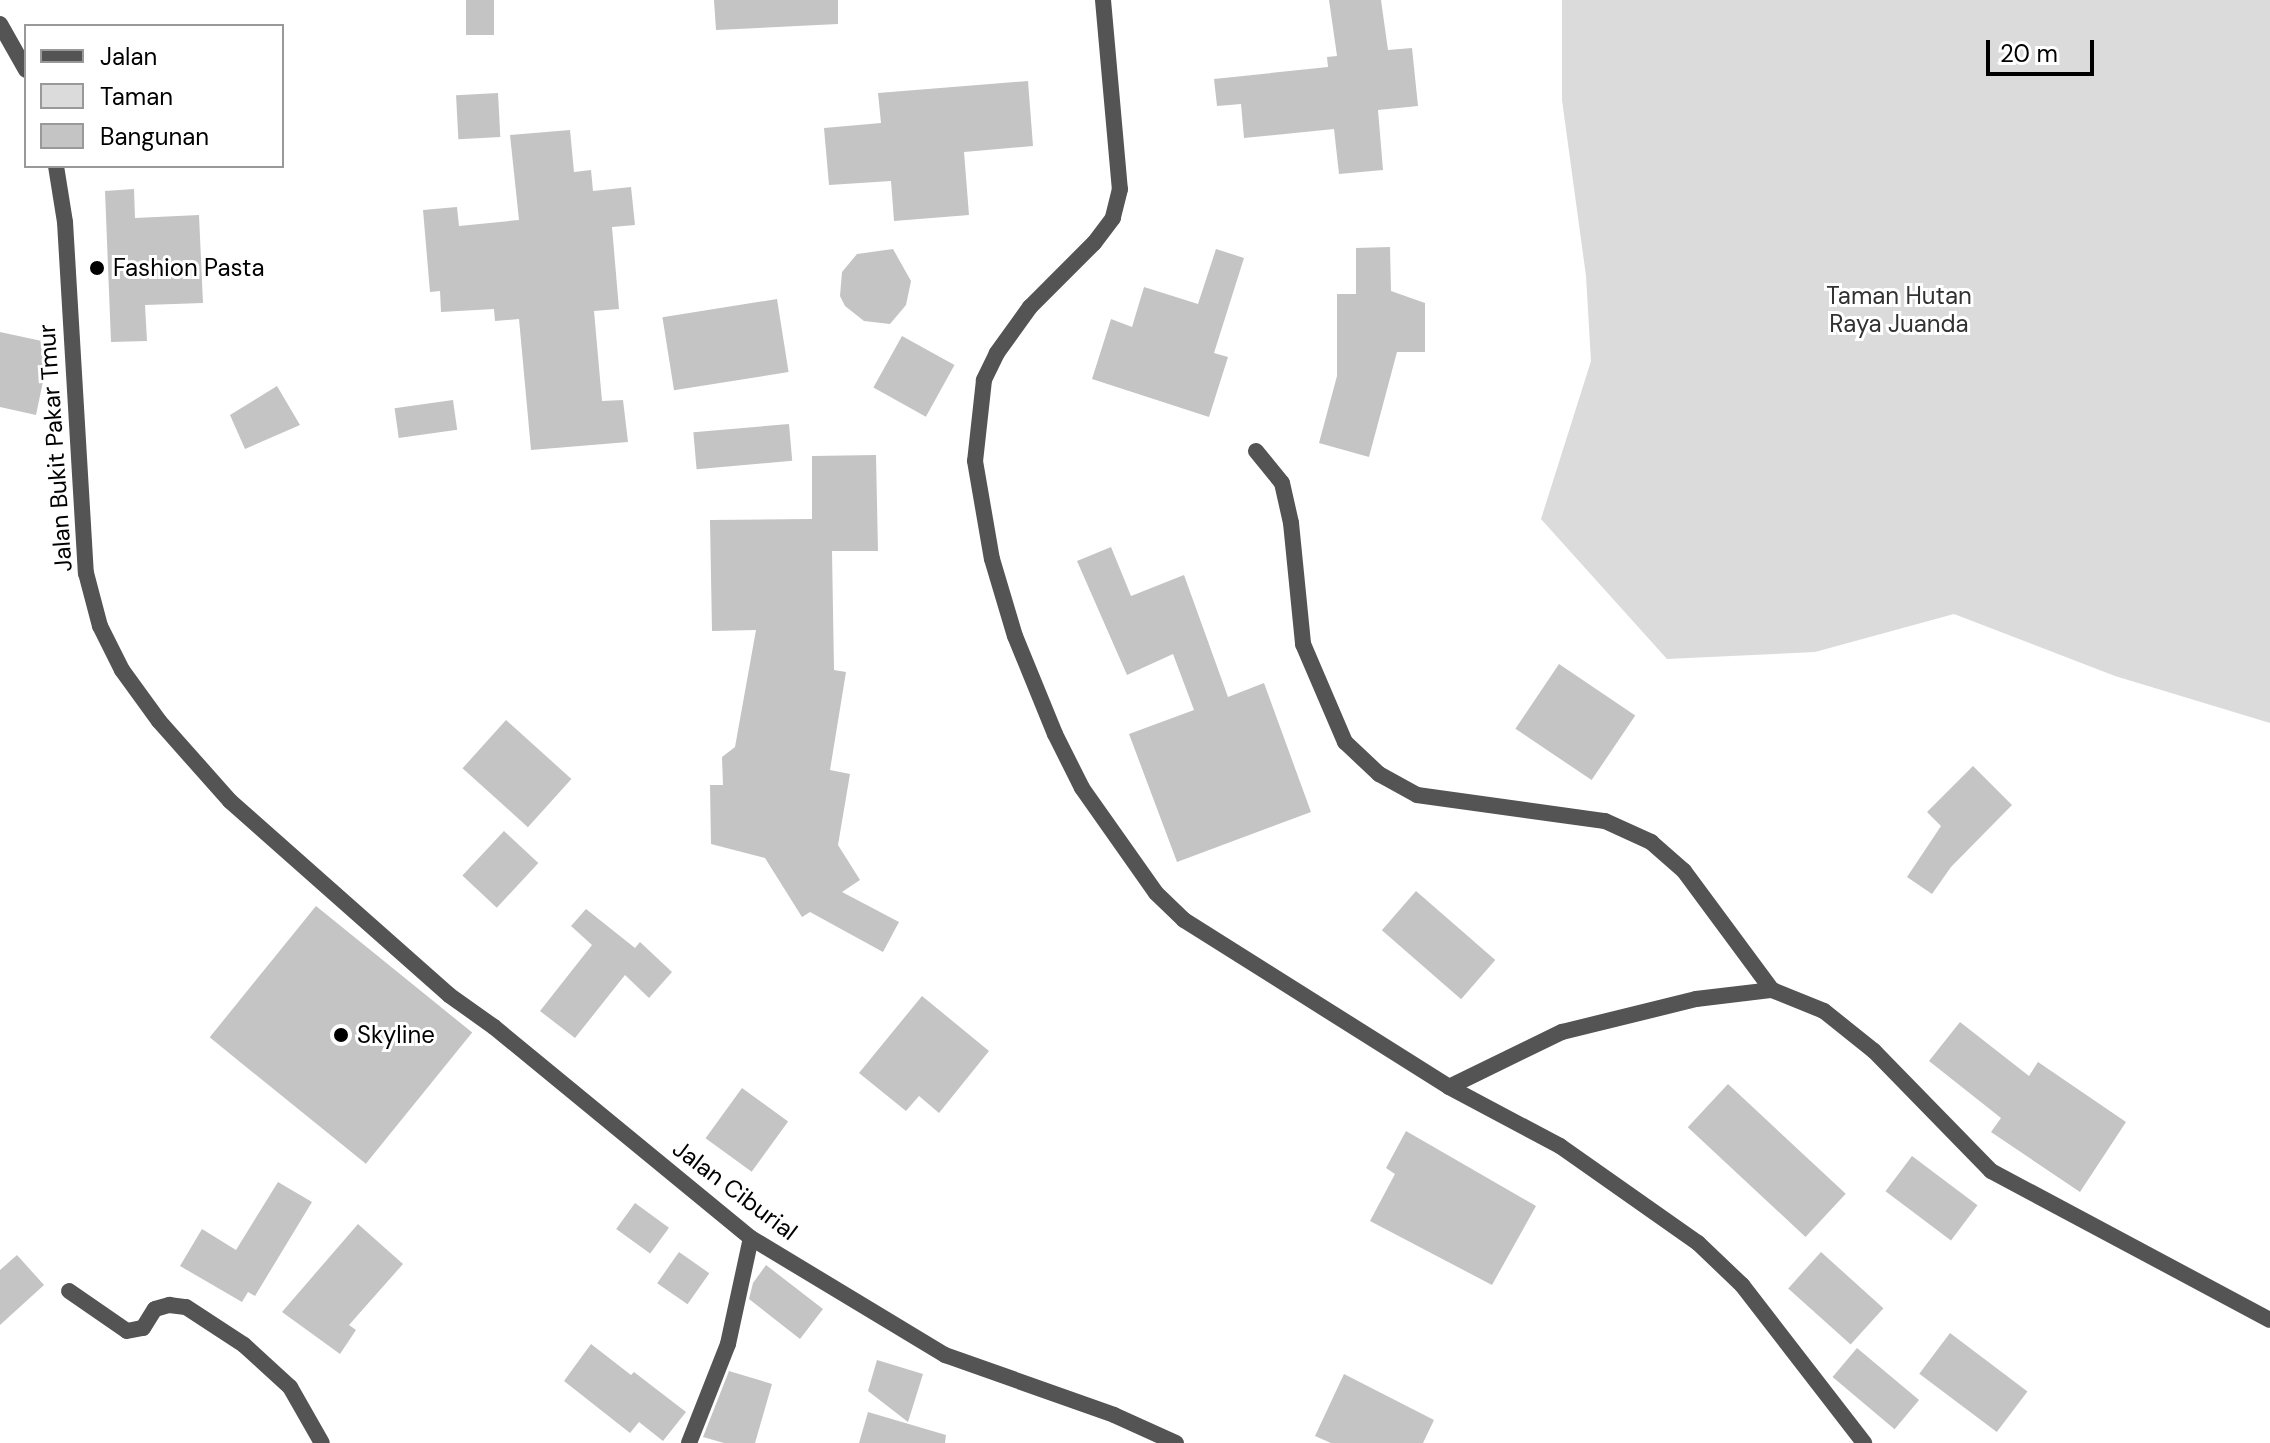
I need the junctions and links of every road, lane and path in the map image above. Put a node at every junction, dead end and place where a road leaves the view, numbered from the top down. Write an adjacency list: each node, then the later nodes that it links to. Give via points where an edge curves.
1 (1103, 0): 8 (street, via 1120,189 1113,218 1030,307 984,380 975,461 992,559 1015,636 1082,788 1156,893 1212,939)
2 (0, 24): 3 (street)
3 (24, 66)
4 (56, 168): 6 (street, Jalan Bukit Pakar Tmur, via 65,222 86,573 100,626 122,670 159,721 230,801)
5 (1256, 451): 7 (street, via 1282,483 1303,644 1345,742 1379,774 1417,795 1605,821 1651,842 1684,871)
6 (321, 882): 9 (street, Jalan Ciburial, via 449,995)
7 (1772, 990): 8 (street, via 1696,999 1562,1032); 11 (street, via 1824,1011 1874,1051 1991,1171)
8 (1449, 1087): 15 (street, via 1560,1146 1698,1243 1742,1285)
9 (751, 1238): 13 (street, via 728,1344); 14 (street, Jalan Ciburial, via 945,1355 1114,1415)
10 (69, 1291): 12 (street, via 127,1331 143,1328 155,1309 186,1307 244,1345 290,1387)
11 (2270, 1320)
12 (322, 1443)
13 (689, 1443)
14 (1176, 1443)
15 (1864, 1443)

